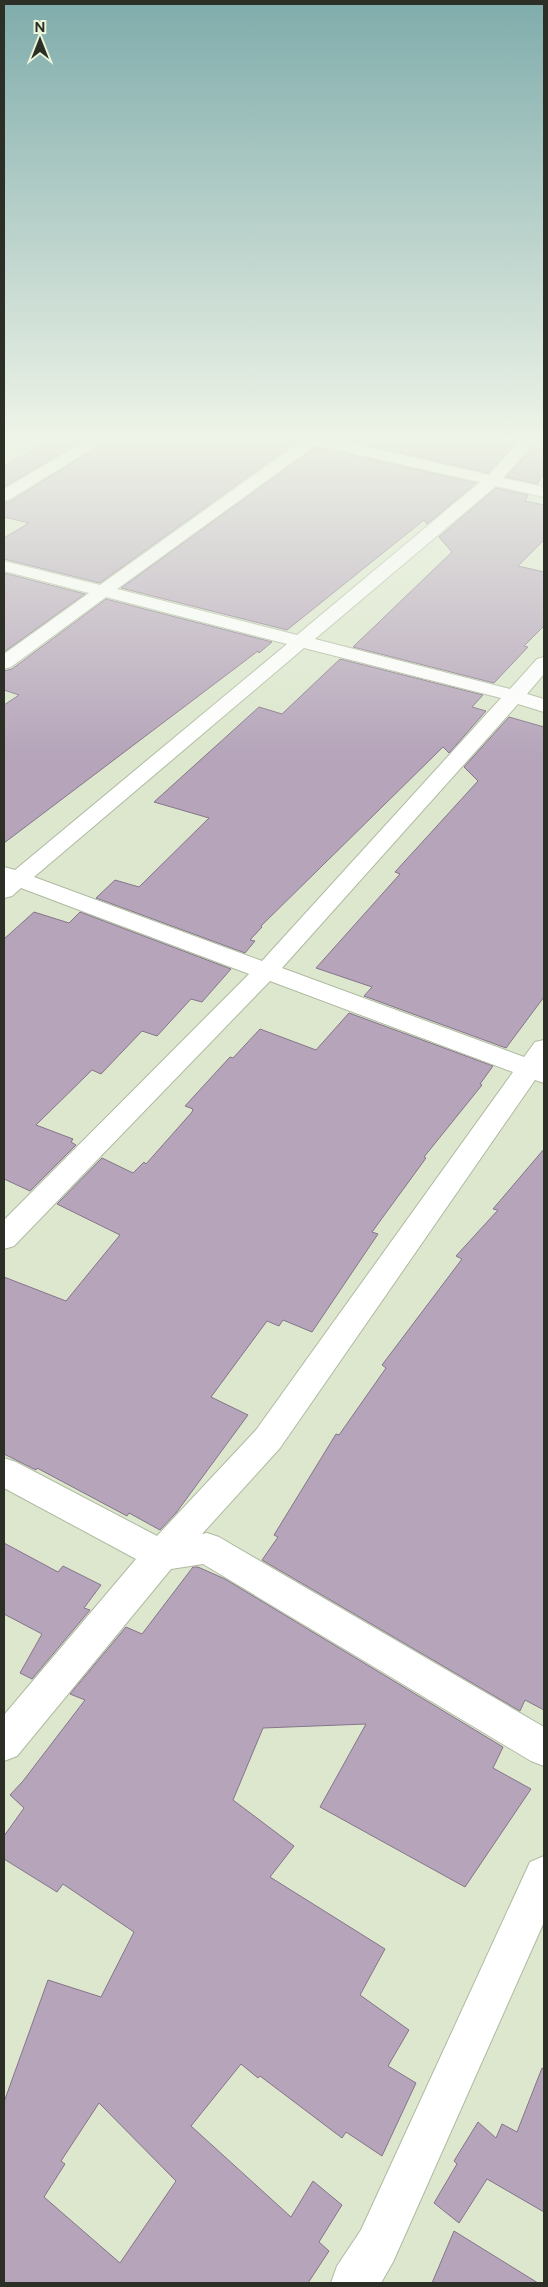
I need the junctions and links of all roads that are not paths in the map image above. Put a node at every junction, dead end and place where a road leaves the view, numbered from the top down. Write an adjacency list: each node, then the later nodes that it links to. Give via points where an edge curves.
1 (168, 544): 4 (street)
2 (418, 544): 5 (street)
3 (4, 566): 4 (street)
4 (104, 591): 5 (street); 6 (street)
5 (302, 641): 8 (street); 10 (street)
6 (4, 663)
7 (544, 663): 8 (street)
8 (515, 696): 9 (street); 11 (street)
9 (544, 706)
10 (9, 881): 11 (street)
11 (265, 972): 12 (street); 13 (street)
12 (539, 1064): 15 (street, via 268,1439)
13 (4, 1238)
14 (4, 1472): 15 (street)
15 (160, 1555): 16 (street); 17 (street, via 207,1548)
16 (4, 1743)
17 (544, 1748)
18 (544, 1876): 19 (street, via 377,2246)
19 (354, 2283)

